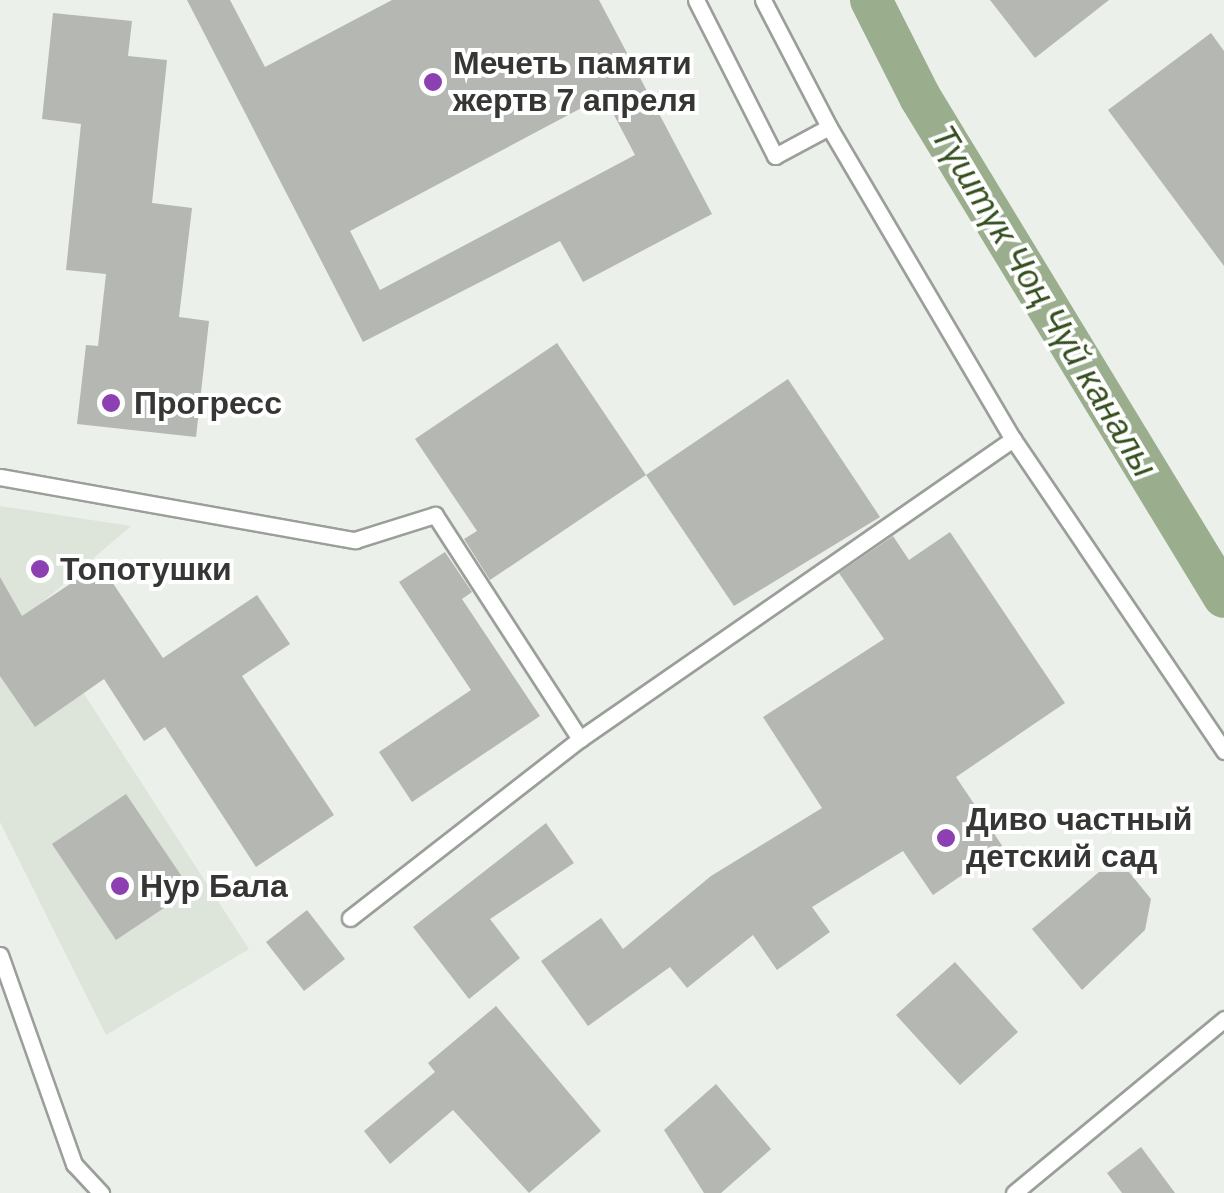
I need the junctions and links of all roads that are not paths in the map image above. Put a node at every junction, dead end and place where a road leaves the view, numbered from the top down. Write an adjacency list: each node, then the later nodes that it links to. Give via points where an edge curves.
1 (696, 0): 3 (lane, via 775,156)
2 (763, 0): 3 (lane)
3 (829, 128): 4 (lane)
4 (1014, 439): 6 (lane); 7 (lane)
5 (0, 477): 6 (lane, via 355,540 435,515)
6 (580, 739): 8 (lane)
7 (1224, 751)
8 (350, 918)
9 (0, 955): 11 (lane, via 74,1164)
10 (1224, 1018): 12 (lane)
11 (101, 1193)
12 (1014, 1193)

